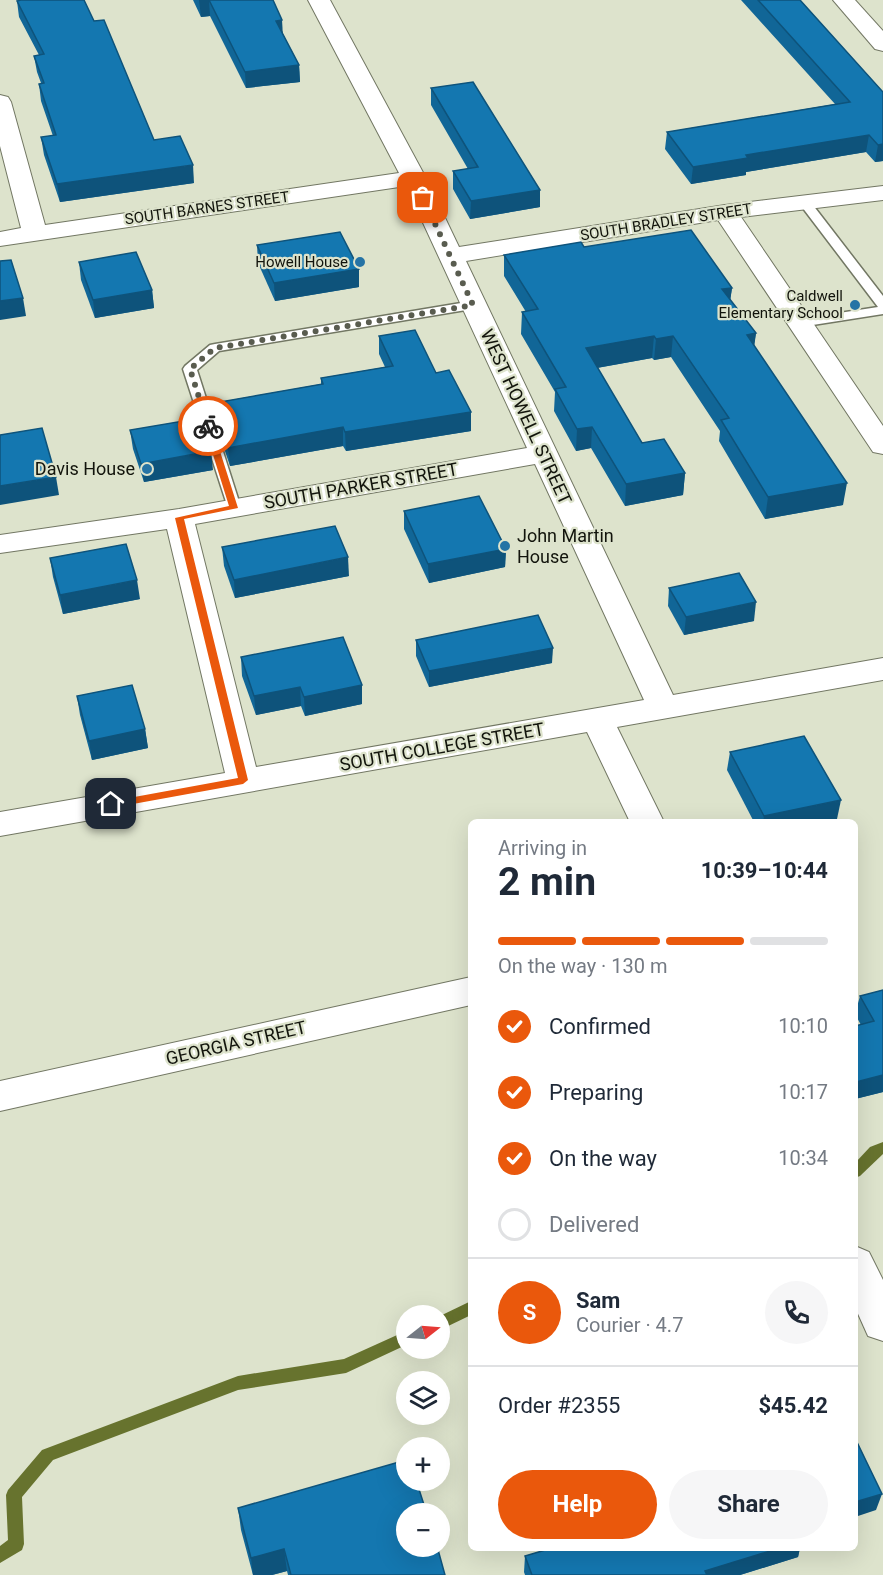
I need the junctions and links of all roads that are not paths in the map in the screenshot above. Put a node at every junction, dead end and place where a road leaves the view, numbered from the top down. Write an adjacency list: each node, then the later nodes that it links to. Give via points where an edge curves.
1 (320, 0): 5 (street, WEST HOWELL STREET)
2 (844, 0): 3 (street)
3 (883, 44)
4 (0, 102): 9 (street)
5 (414, 178): 9 (street, SOUTH BARNES STREET); 11 (street, WEST HOWELL STREET)
6 (883, 193): 7 (street, SOUTH BRADLEY STREET)
7 (805, 203): 8 (street, SOUTH BRADLEY STREET); 13 (lane)
8 (725, 212): 11 (street, SOUTH BRADLEY STREET); 15 (street)
9 (35, 234): 10 (street, SOUTH BARNES STREET)
10 (0, 239)
11 (450, 256): 12 (street, WEST HOWELL STREET)
12 (473, 305): 17 (street, WEST HOWELL STREET); 18 (lane, via 215,348 190,369)
13 (883, 305)
14 (883, 310): 15 (lane)
15 (800, 323): 16 (street)
16 (883, 446)
17 (544, 454): 18 (street, SOUTH PARKER STREET); 22 (street, WEST HOWELL STREET)
18 (234, 508): 19 (street, SOUTH PARKER STREET)
19 (179, 518): 20 (street, SOUTH PARKER STREET); 24 (street)
20 (0, 544)
21 (883, 669): 22 (street, SOUTH COLLEGE STREET)
22 (664, 708): 23 (street, SOUTH COLLEGE STREET)
23 (598, 721): 24 (street, SOUTH COLLEGE STREET); 25 (street)
24 (243, 780): 26 (street, SOUTH COLLEGE STREET)
25 (646, 819)
26 (0, 824)
27 (468, 992): 28 (street, GEORGIA STREET)
28 (0, 1096)
29 (858, 1270): 30 (street)
30 (883, 1323)

